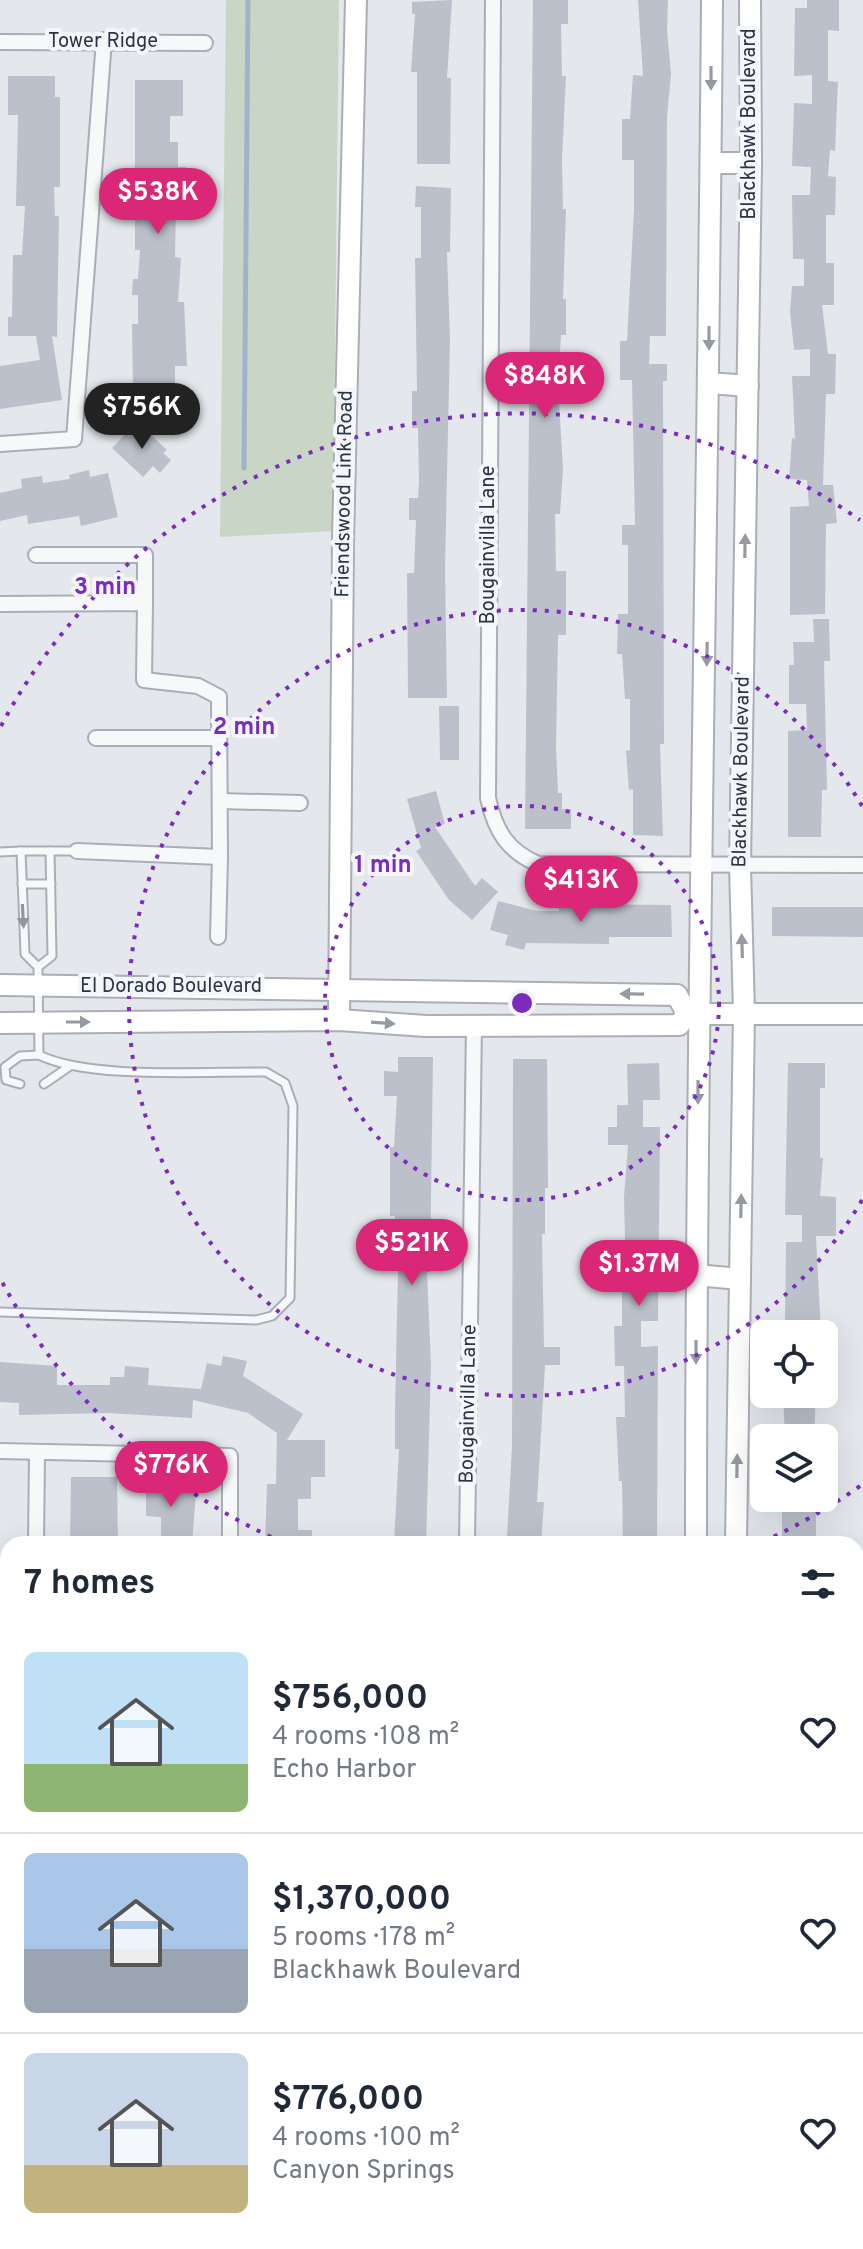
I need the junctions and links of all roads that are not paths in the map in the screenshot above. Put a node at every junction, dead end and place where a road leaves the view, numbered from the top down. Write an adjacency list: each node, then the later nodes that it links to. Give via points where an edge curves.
1 (356, 0): 35 (main road, Friendswood Link Road, via 343,539)
2 (493, 0): 28 (street, Bougainvilla Lane, via 488,798 493,823 507,845 538,864)
3 (712, 0): 8 (main road, Blackhawk Boulevard, one-way to 8)
4 (750, 0): 9 (main road, Blackhawk Boulevard)
5 (104, 40): 6 (street, Tower Ridge); 7 (street, Tower Ridge); 12 (street, via 74,439)
6 (0, 42)
7 (205, 43)
8 (711, 163): 9 (main road); 10 (main road, Blackhawk Boulevard, one-way to 10)
9 (751, 163): 11 (main road, Blackhawk Boulevard)
10 (709, 383): 11 (main road); 14 (main road, Blackhawk Boulevard)
11 (748, 386): 16 (main road, Blackhawk Boulevard, one-way to 11)
12 (0, 444)
13 (36, 555): 15 (street, via 145,555)
14 (708, 601): 16 (main road); 28 (main road, Blackhawk Boulevard, one-way to 28)
15 (145, 603): 17 (street); 19 (street, via 144,680 198,686 219,697)
16 (745, 603): 29 (main road, Blackhawk Boulevard)
17 (0, 604)
18 (96, 738): 19 (street)
19 (219, 738): 20 (street)
20 (220, 801): 21 (street); 26 (street)
21 (300, 803)
22 (21, 851): 23 (lane); 25 (lane); 30 (lane)
23 (50, 851): 24 (lane); 31 (lane)
24 (77, 851): 26 (street)
25 (0, 852)
26 (220, 857): 32 (street)
27 (863, 865): 29 (street)
28 (703, 866): 29 (street); 37 (main road, Blackhawk Boulevard)
29 (740, 866): 36 (main road, Blackhawk Boulevard, one-way to 29)
30 (22, 884): 31 (lane); 33 (lane, one-way to 33, via 25,954)
31 (51, 884): 33 (lane, via 52,956)
32 (218, 937)
33 (39, 977): 34 (main road, El Dorado Boulevard); 35 (main road, El Dorado Boulevard); 40 (lane)
34 (0, 985)
35 (342, 988): 37 (main road, one-way to 35, via 677,995); 39 (main road, Friendswood Link Road)
36 (744, 1012): 37 (main road); 38 (main road); 48 (main road, Blackhawk Boulevard, one-way to 36)
37 (693, 1014): 42 (main road, via 679,1025); 47 (main road, Blackhawk Boulevard, one-way to 47)
38 (863, 1014)
39 (339, 1020): 40 (main road, El Dorado Boulevard, one-way to 39); 42 (main road, one-way to 42)
40 (41, 1022): 41 (main road, El Dorado Boulevard); 43 (lane)
41 (0, 1023)
42 (474, 1024): 54 (street, Bougainvilla Lane)
43 (39, 1055): 44 (lane); 45 (lane, via 20,1056 5,1067 6,1080)
44 (70, 1066): 46 (lane); 49 (lane, via 266,1072 285,1083 293,1106 290,1298 272,1316 256,1320)
45 (20, 1084)
46 (44, 1084)
47 (696, 1275): 48 (main road); 55 (main road, Blackhawk Boulevard, one-way to 55)
48 (740, 1279): 56 (main road, Blackhawk Boulevard, one-way to 48)
49 (0, 1312)
50 (0, 1451): 51 (street)
51 (37, 1453): 52 (street); 53 (street, via 230,1456)
52 (36, 1536)
53 (230, 1536)
54 (467, 1536)
55 (696, 1536)
56 (736, 1536)

